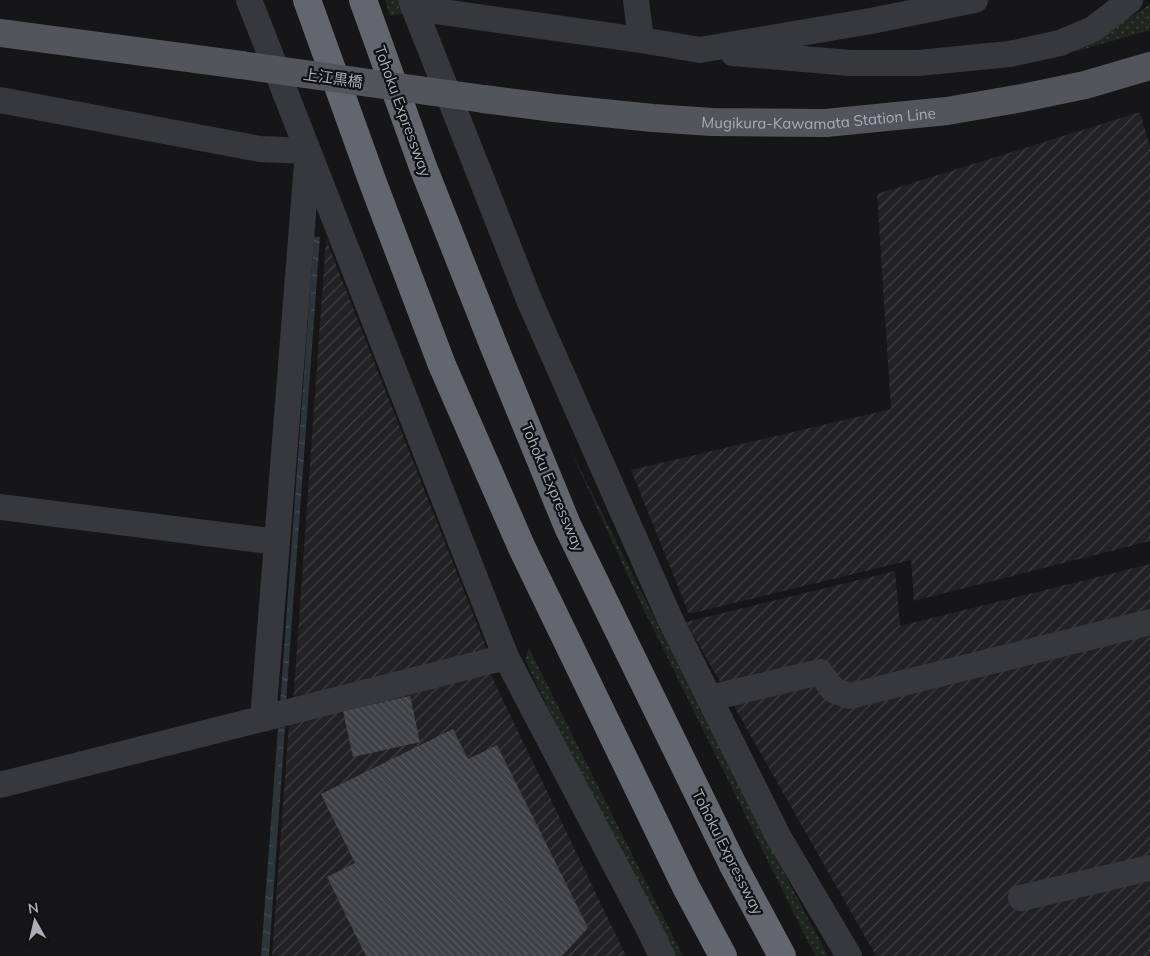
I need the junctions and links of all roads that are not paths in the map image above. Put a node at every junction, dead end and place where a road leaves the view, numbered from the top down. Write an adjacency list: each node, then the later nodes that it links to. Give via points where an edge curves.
1 (249, 0): 15 (street)
2 (307, 0): 26 (highway, via 445,374 522,548)
3 (363, 0): 27 (highway, Tohoku Expressway, via 423,167 568,527 733,865)
4 (636, 0): 10 (street)
5 (974, 0): 8 (street)
6 (1130, 0): 11 (street, via 1093,29 1060,43 1010,54 918,63 850,63)
7 (412, 4): 10 (street); 20 (street, via 530,302 670,619)
8 (870, 10): 11 (street)
9 (0, 33): 13 (main road, 上江黒橋, bridge)
10 (641, 40): 11 (street)
11 (700, 50)
12 (1150, 66): 13 (main road, Mugikura-Kawamata Station Line, via 1085,85 1012,100 947,111 826,122 702,122)
13 (484, 99)
14 (0, 100): 15 (street, via 260,149)
15 (308, 151): 17 (street); 19 (street)
16 (0, 506): 17 (street)
17 (277, 542): 21 (street)
18 (1150, 622): 20 (street, via 850,696 833,690 820,672)
19 (506, 657): 21 (street); 25 (street)
20 (710, 698): 28 (street, via 778,836)
21 (263, 719): 22 (street)
22 (0, 785)
23 (1150, 868): 24 (street)
24 (1021, 898)
25 (662, 956)
26 (722, 956)
27 (782, 956)
28 (849, 956)

